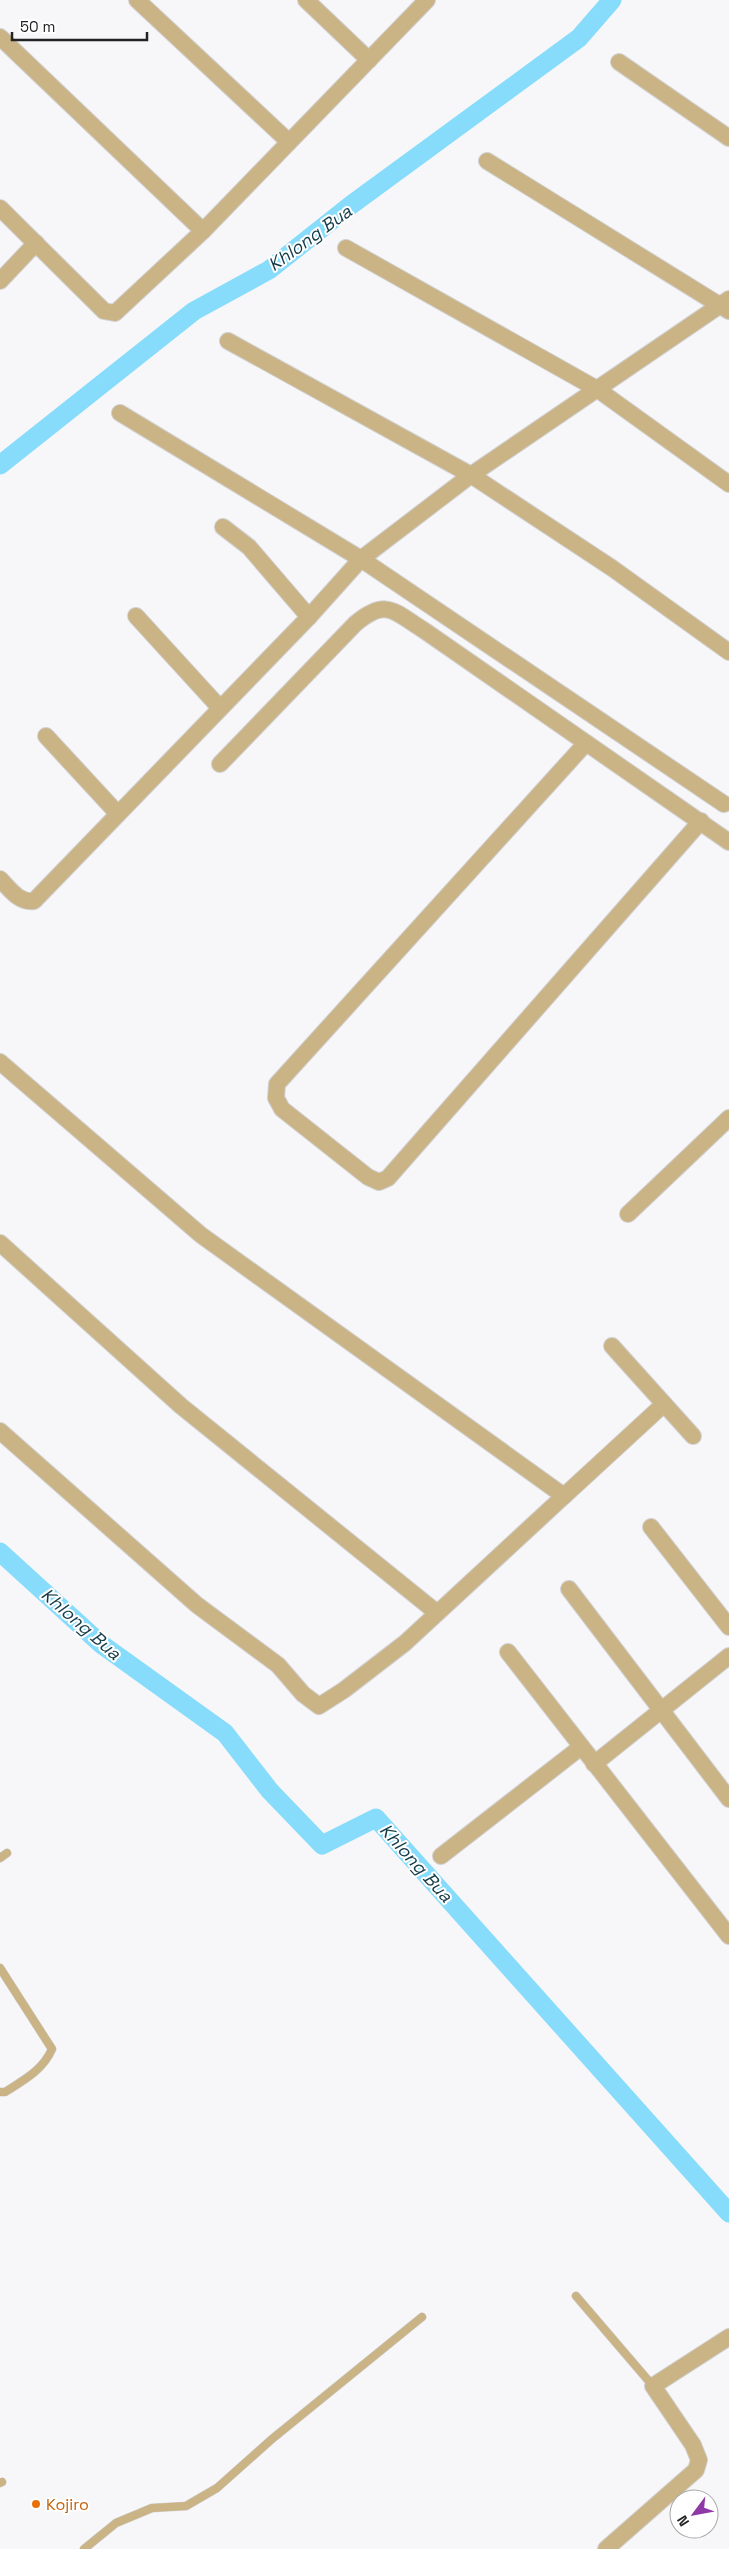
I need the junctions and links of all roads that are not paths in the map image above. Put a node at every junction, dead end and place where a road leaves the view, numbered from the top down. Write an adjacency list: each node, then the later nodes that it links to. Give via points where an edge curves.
1 (137, 0): 8 (street)
2 (306, 0): 5 (street)
3 (427, 0): 5 (street)
4 (0, 37): 11 (street)
5 (369, 60): 8 (street)
6 (619, 62): 7 (street)
7 (729, 138)
8 (289, 142): 11 (street)
9 (487, 161): 15 (street)
10 (0, 208): 12 (street)
11 (203, 231): 12 (street, via 115,313 104,311)
12 (36, 243): 14 (street)
13 (346, 248): 17 (street)
14 (0, 281)
15 (726, 305): 17 (street)
16 (228, 341): 19 (street)
17 (598, 389): 19 (street); 20 (street)
18 (120, 412): 22 (street)
19 (471, 474): 22 (street); 25 (street, via 612,568)
20 (729, 484)
21 (223, 527): 24 (street, via 249,547)
22 (361, 559): 24 (street); 30 (street)
23 (136, 616): 26 (street)
24 (309, 617): 26 (street)
25 (729, 652)
26 (220, 708): 31 (street)
27 (46, 736): 31 (street)
28 (586, 742): 29 (street, via 425,631 388,608 378,608 355,624); 32 (street); 32 (street, via 277,1084 276,1098 282,1109 368,1177 379,1182 388,1178)
29 (220, 764)
30 (724, 804)
31 (118, 814): 34 (street, via 34,901 20,899)
32 (701, 821): 33 (street)
33 (729, 842)
34 (0, 879)
35 (0, 1062): 43 (street, via 201,1235)
36 (729, 1118): 37 (street)
37 (628, 1214)
38 (0, 1243): 46 (street, via 181,1406)
39 (612, 1346): 40 (street)
40 (664, 1404): 42 (street); 43 (street)
41 (0, 1432): 46 (street, via 197,1606 278,1665 318,1706 344,1690 405,1642)
42 (693, 1436)
43 (564, 1496): 46 (street)
44 (651, 1527): 47 (street)
45 (569, 1589): 50 (street)
46 (436, 1612)
47 (729, 1627)
48 (508, 1652): 51 (street)
49 (729, 1656): 50 (street)
50 (661, 1711): 52 (street); 53 (street)
51 (581, 1747): 52 (street); 55 (street)
52 (594, 1764): 57 (street)
53 (729, 1799)
54 (7, 1853): 56 (lane)
55 (441, 1856)
56 (0, 1858)
57 (729, 1936)
58 (0, 1968): 59 (lane, via 52,2049 36,2072)
59 (0, 2092)
60 (576, 2296): 63 (lane)
61 (422, 2317): 64 (lane, via 217,2488 186,2506 152,2508 116,2523)
62 (729, 2336): 63 (street)
63 (653, 2386): 65 (street, via 700,2460 696,2470)
64 (84, 2549)
65 (606, 2549)

